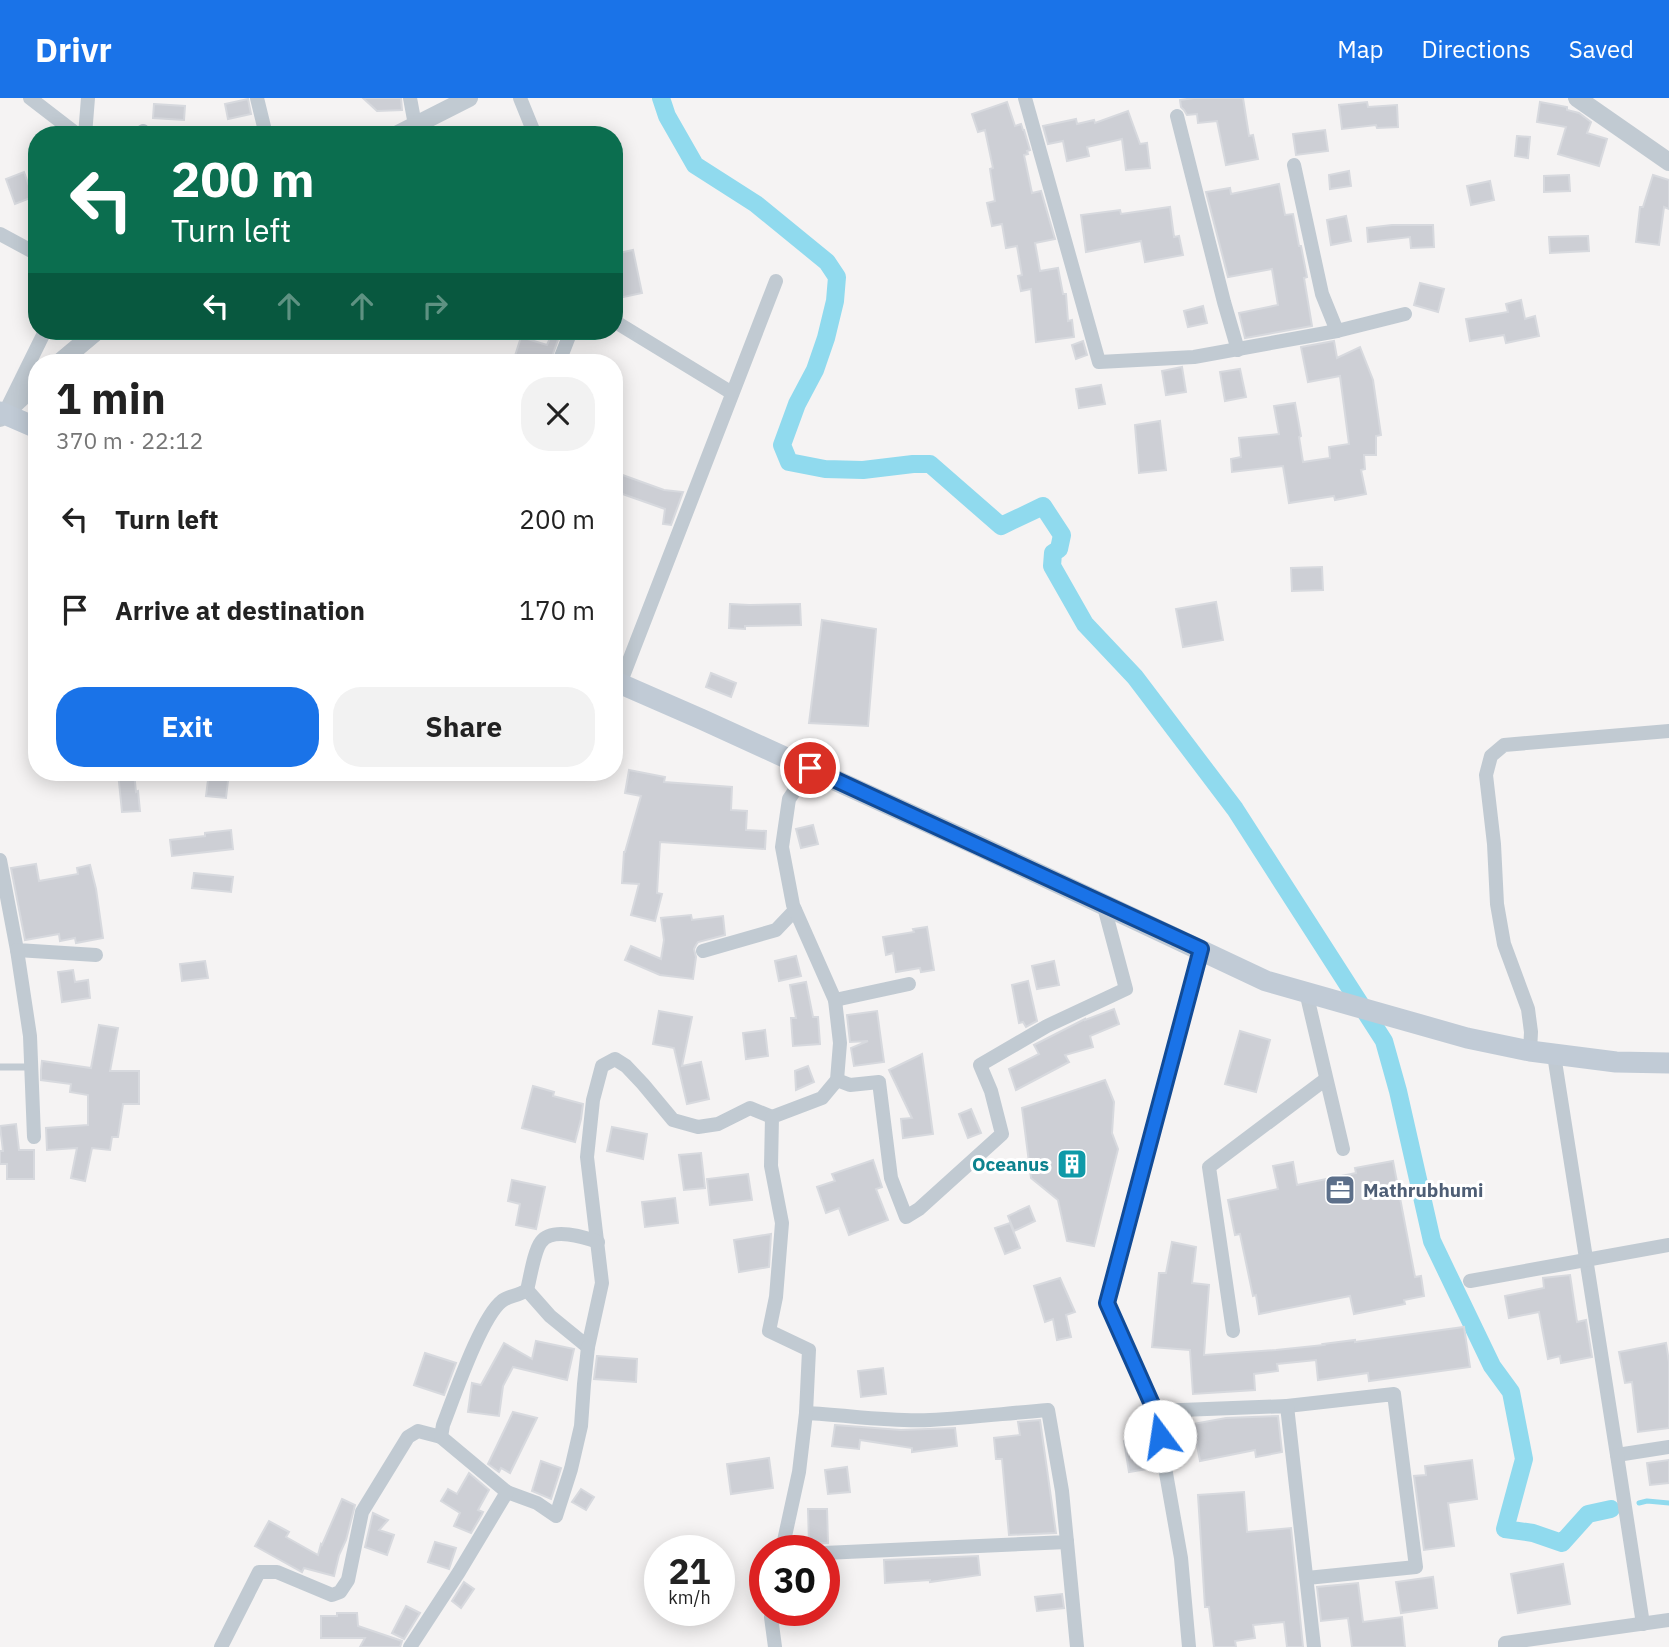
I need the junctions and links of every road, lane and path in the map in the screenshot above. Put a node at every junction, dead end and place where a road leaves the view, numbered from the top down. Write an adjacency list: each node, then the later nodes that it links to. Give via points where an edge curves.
1 (30, 98): 11 (street)
2 (88, 98): 12 (street)
3 (257, 98): 13 (street)
4 (410, 98): 10 (street)
5 (469, 98): 10 (street)
6 (520, 98): 14 (street)
7 (1025, 98): 24 (street, via 1099,362)
8 (1577, 98): 15 (street)
9 (1177, 116): 24 (street)
10 (415, 125)
11 (66, 126)
12 (86, 126)
13 (264, 126)
14 (531, 126)
15 (1669, 162)
16 (1294, 165): 22 (street, via 1322,294)
17 (0, 234): 18 (street)
18 (28, 249)
19 (776, 281): 28 (street)
20 (1405, 314): 22 (street)
21 (623, 327): 28 (street)
22 (1337, 331): 24 (street)
23 (86, 340): 25 (street)
24 (1238, 350)
25 (70, 354)
26 (28, 364): 29 (street)
27 (28, 391): 29 (street)
28 (732, 394): 31 (street)
29 (2, 414): 30 (main road)
30 (28, 424)
31 (623, 667)
32 (623, 685): 34 (main road)
33 (1669, 731): 45 (street, via 1504,744 1490,757 1486,775 1497,904 1504,944 1528,1009)
34 (811, 767): 36 (main road); 37 (street, via 789,799 782,847)
35 (0, 860): 39 (street)
36 (1103, 903): 38 (main road); 51 (street, via 1126,989 979,1065 1002,1134 906,1217 891,1178 879,1082 850,1085)
37 (795, 910): 40 (street, via 776,930); 44 (street)
38 (1201, 949): 43 (main road, via 1266,981); 63 (street, via 1107,1303)
39 (17, 950): 41 (street); 48 (street)
40 (703, 951)
41 (96, 955)
42 (909, 984): 44 (street)
43 (1308, 992): 45 (main road, via 1468,1038); 50 (street)
44 (835, 1000): 51 (street)
45 (1531, 1051): 46 (main road)
46 (1554, 1055): 47 (main road); 57 (street)
47 (1669, 1063)
48 (32, 1067): 49 (lane); 53 (street)
49 (0, 1068)
50 (1326, 1079): 54 (street); 60 (street, via 1209,1167)
51 (837, 1080): 52 (street, via 822,1098)
52 (772, 1117): 55 (street, via 750,1108 718,1124 698,1126 673,1119 626,1066 615,1059 602,1066 587,1157); 64 (street, via 771,1166 782,1223 769,1331 809,1350)
53 (34, 1137)
54 (1343, 1149)
55 (598, 1242): 59 (street, via 582,1236 547,1236 539,1244); 61 (street, via 602,1283)
56 (1669, 1245): 57 (street)
57 (1586, 1260): 58 (street); 67 (street)
58 (1470, 1281)
59 (527, 1290): 61 (street); 65 (street, via 504,1298 492,1310)
60 (1233, 1331)
61 (589, 1347): 68 (street, via 581,1426 556,1516)
62 (1287, 1406): 63 (street); 72 (street); 72 (street, via 1394,1394 1416,1567)
63 (1155, 1411): 80 (street, via 1181,1558)
64 (806, 1413): 69 (street); 70 (street, via 928,1420 1048,1410)
65 (441, 1437): 68 (street); 76 (street, via 418,1431 408,1437 362,1513 348,1580 341,1592 332,1595 277,1572 260,1572)
66 (1669, 1447): 67 (street)
67 (1617, 1455): 74 (street)
68 (507, 1492): 77 (street)
69 (785, 1535)
70 (1067, 1542): 71 (street); 79 (street)
71 (840, 1552)
72 (1307, 1578): 81 (street)
73 (1669, 1620): 74 (street)
74 (1643, 1624): 82 (street, via 1505,1643)
75 (772, 1626): 78 (street)
76 (221, 1647)
77 (410, 1647)
78 (775, 1647)
79 (1077, 1647)
80 (1189, 1647)
81 (1314, 1647)
82 (1505, 1647)

